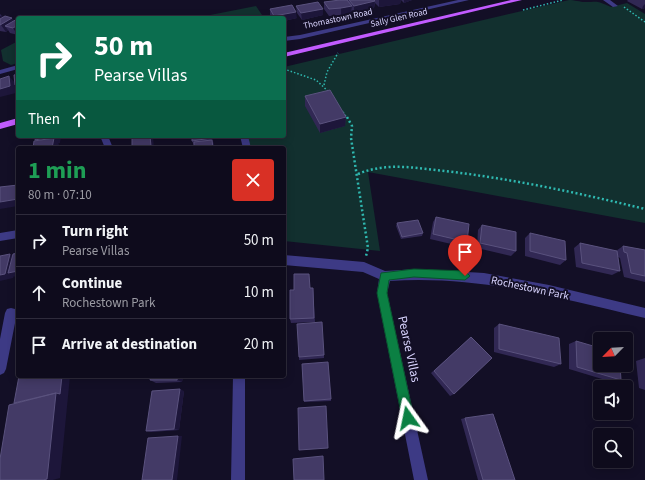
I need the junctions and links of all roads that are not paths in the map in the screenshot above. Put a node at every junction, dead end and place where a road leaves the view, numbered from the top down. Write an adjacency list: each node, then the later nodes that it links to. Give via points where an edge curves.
1 (466, 0): 5 (street, Thomastown Road)
2 (519, 0): 6 (main road, Sally Glen Road)
3 (606, 0): 4 (street)
4 (615, 6)
5 (286, 39)
6 (286, 55)
7 (16, 68): 8 (street)
8 (0, 72)
9 (16, 122): 10 (main road)
10 (0, 126)
11 (16, 234): 12 (street)
12 (0, 237)
13 (286, 260): 14 (street, via 364,267)
14 (385, 276): 16 (street, Rochestown Park, via 414,273 478,276); 20 (street, Pearse Villas, via 382,293)
15 (10, 313): 17 (street)
16 (645, 313)
17 (0, 366)
18 (239, 378): 19 (street)
19 (238, 480)
20 (421, 480)

